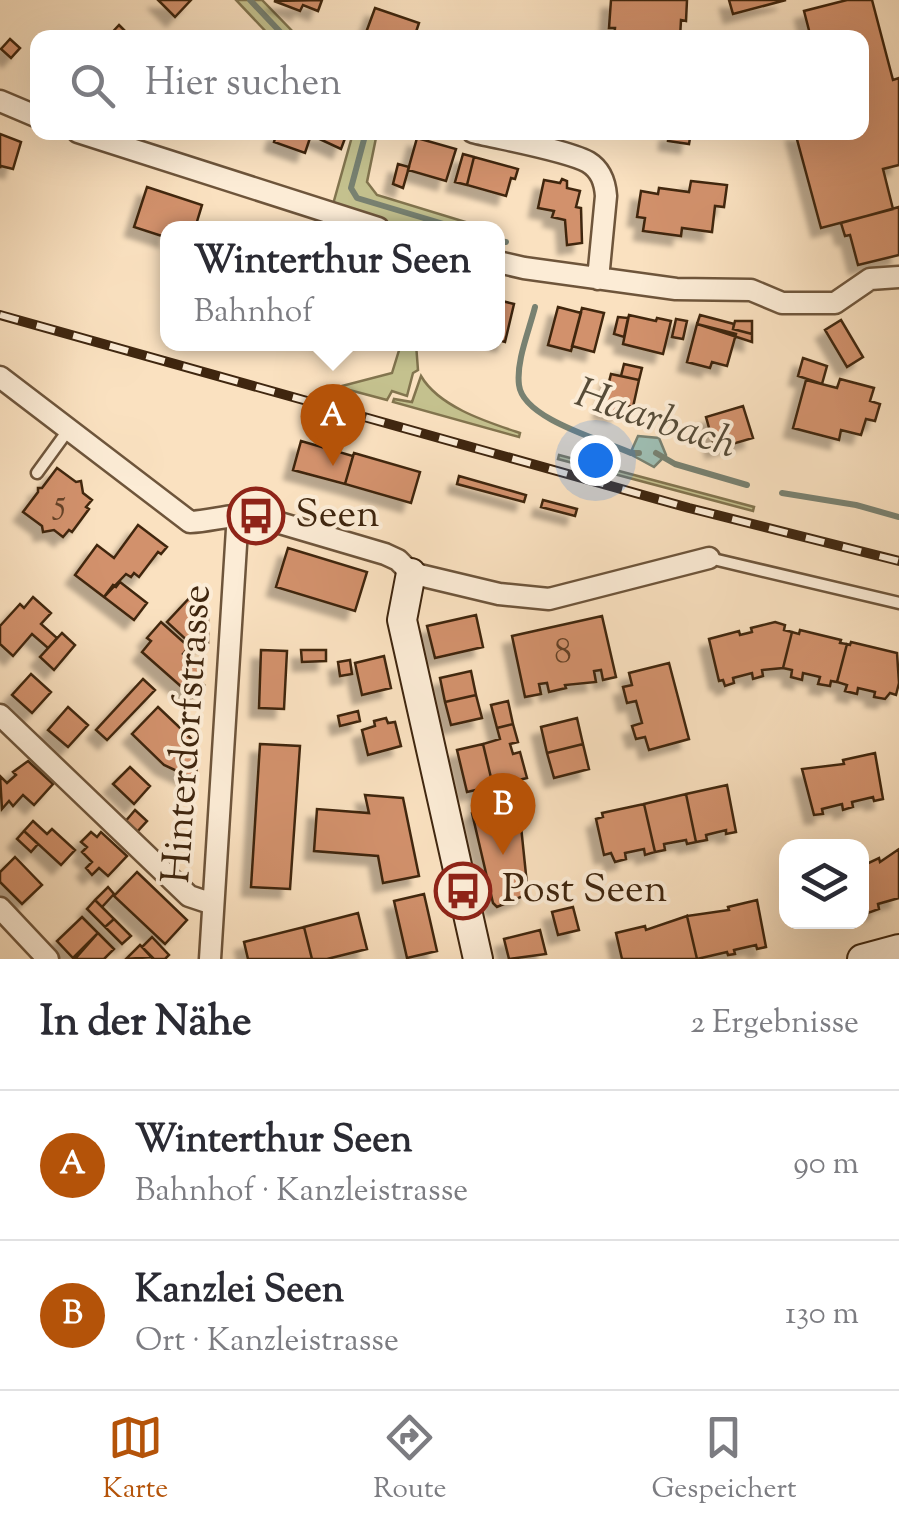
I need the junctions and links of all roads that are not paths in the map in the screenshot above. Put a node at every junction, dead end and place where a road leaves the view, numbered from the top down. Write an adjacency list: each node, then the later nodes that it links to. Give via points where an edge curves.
1 (0, 101): 2 (street)
2 (30, 114)
3 (103, 140): 5 (street)
4 (504, 140): 8 (street, via 596,169 606,185)
5 (356, 221)
6 (505, 263): 8 (street)
7 (899, 277): 8 (street, via 870,279 835,303 782,303 751,290)
8 (598, 279)
9 (0, 377): 10 (street)
10 (70, 428): 11 (lane); 12 (street, via 190,522)
11 (38, 473)
12 (238, 513): 14 (street, via 385,554); 17 (street, Hinterdorfstrasse)
13 (709, 558): 14 (street, via 549,599); 15 (lane)
14 (411, 573): 22 (street, via 402,620)
15 (899, 603)
16 (0, 715): 17 (street, via 189,896)
17 (214, 904): 21 (street, Hinterdorfstrasse)
18 (0, 908): 20 (street)
19 (899, 949): 23 (street)
20 (48, 959)
21 (210, 959)
22 (478, 959)
23 (862, 959)

